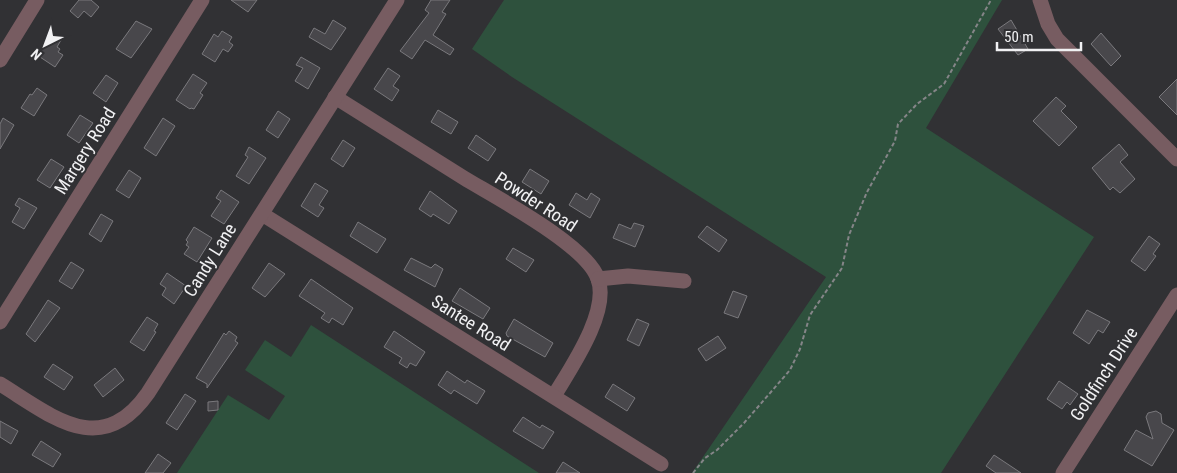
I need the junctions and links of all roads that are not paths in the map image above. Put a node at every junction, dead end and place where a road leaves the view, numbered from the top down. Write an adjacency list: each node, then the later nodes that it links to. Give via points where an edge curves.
1 (38, 0): 5 (street)
2 (202, 0): 12 (street, Margery Road)
3 (397, 0): 6 (street, Candy Lane)
4 (1040, 0): 7 (street, via 1044,16 1057,39)
5 (0, 60)
6 (335, 97): 8 (street, Candy Lane); 9 (street, Powder Road, via 558,237 584,259)
7 (1177, 159)
8 (262, 214): 13 (street, Candy Lane, via 148,393 118,424 99,429 78,426 49,415); 14 (street, Santee Road)
9 (598, 279): 10 (street, via 628,276); 14 (street, via 598,304 590,333)
10 (684, 282)
11 (1177, 295): 16 (street, Goldfinch Drive)
12 (0, 322)
13 (0, 384)
14 (554, 396): 15 (street, Santee Road)
15 (661, 464)
16 (1063, 473)

